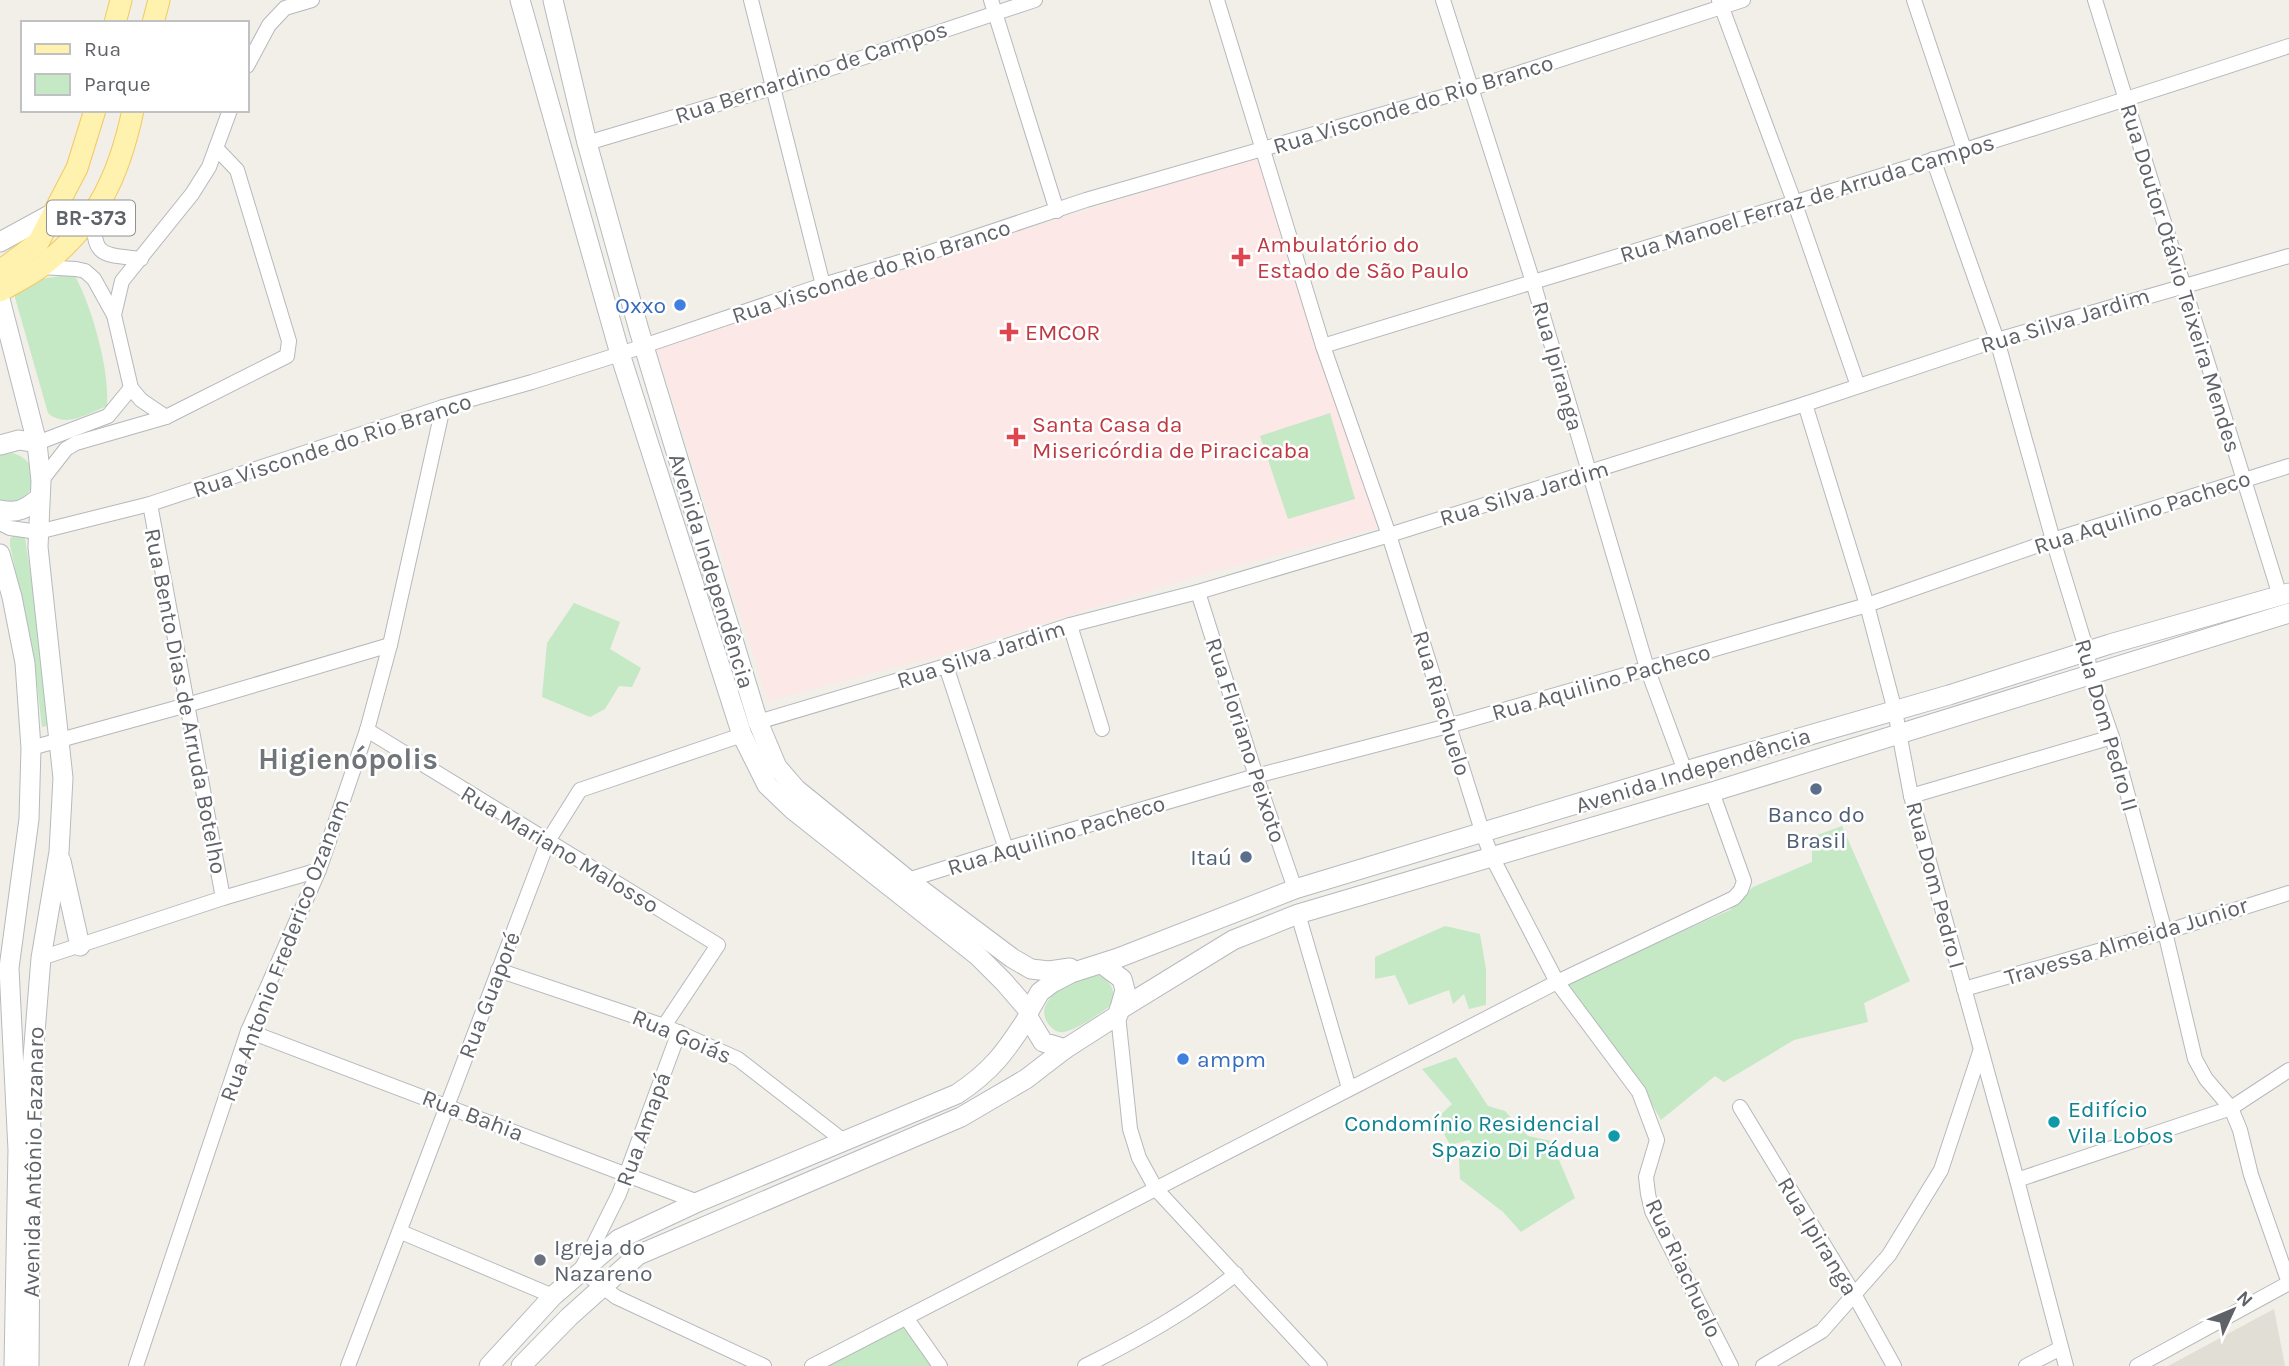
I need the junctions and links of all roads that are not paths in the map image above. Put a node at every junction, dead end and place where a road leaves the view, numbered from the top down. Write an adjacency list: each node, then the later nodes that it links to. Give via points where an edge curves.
1 (121, 0): 15 (main road)
2 (159, 0): 16 (main road)
3 (312, 0): 18 (street, via 285,8)
4 (520, 0): 48 (main road, Avenida Independência)
5 (552, 0): 25 (main road, Avenida Independência)
6 (751, 0): 19 (street)
7 (1035, 0): 14 (street, Rua Bernardino de Campos)
8 (1217, 0): 28 (street, Rua Riachuelo)
9 (1443, 0): 20 (street, Rua Ipiranga)
10 (1743, 0): 13 (street, Rua Visconde do Rio Branco)
11 (1914, 0): 27 (street)
12 (2095, 0): 21 (street, Rua Doutor Otávio Teixeira Mendes)
13 (1720, 3): 20 (street, Rua Visconde do Rio Branco); 30 (street)
14 (993, 6): 19 (street, Rua Bernardino de Campos); 31 (street)
15 (116, 21)
16 (154, 21)
17 (2289, 46): 21 (street, Rua Manoel Ferraz de Arruda Campos)
18 (248, 64)
19 (772, 88): 25 (street, Rua Bernardino de Campos); 40 (street)
20 (1470, 89): 28 (street, Rua Visconde do Rio Branco); 39 (street, Rua Ipiranga)
21 (2126, 100): 27 (street, Rua Manoel Ferraz de Arruda Campos); 41 (street, Rua Doutor Otávio Teixeira Mendes)
22 (93, 112): 32 (main road, BR-373, via 77,167)
23 (133, 112): 33 (main road, BR-373, via 124,150)
24 (229, 112): 26 (street)
25 (587, 143): 46 (main road, Avenida Independência)
26 (216, 148): 36 (street, via 192,194); 53 (street, via 237,170 289,341 287,356)
27 (1964, 149): 29 (street, Rua Manoel Ferraz de Arruda Campos)
28 (1262, 150): 31 (street, Rua Visconde do Rio Branco); 47 (street, Rua Riachuelo)
29 (1933, 159): 30 (street, Rua Manoel Ferraz de Arruda Campos); 45 (street, Rua Dom Pedro II)
30 (1795, 204): 39 (street, Rua Manoel Ferraz de Arruda Campos); 49 (street)
31 (1057, 211): 40 (street, Rua Visconde do Rio Branco)
32 (55, 212): 34 (main road); 38 (main road, BR-373, via 38,243)
33 (94, 215): 36 (street, via 93,240 100,250); 37 (main road, BR-373)
34 (0, 242)
35 (2289, 256): 41 (street, Rua Silva Jardim)
36 (141, 259): 44 (street, via 122,281)
37 (40, 267): 42 (main road, BR-373); 44 (street, via 85,271)
38 (0, 271)
39 (1533, 282): 47 (street, Rua Manoel Ferraz de Arruda Campos); 57 (street, Rua Ipiranga)
40 (823, 285): 46 (street, Rua Visconde do Rio Branco)
41 (2183, 285): 45 (street, Rua Silva Jardim); 58 (street, Rua Doutor Otávio Teixeira Mendes)
42 (0, 291)
43 (0, 299): 54 (main road)
44 (114, 315): 50 (street)
45 (1997, 340): 49 (street, Rua Silva Jardim); 65 (street, Rua Dom Pedro II)
46 (644, 344): 48 (street, Rua Visconde do Rio Branco); 78 (main road, Avenida Independência)
47 (1324, 346): 64 (street, Rua Riachuelo)
48 (620, 354): 52 (street, Rua Visconde do Rio Branco); 83 (main road, Avenida Independência)
49 (1858, 386): 51 (street, Rua Silva Jardim)
50 (131, 388): 53 (street); 54 (street, via 108,416)
51 (1805, 404): 57 (street, Rua Silva Jardim); 68 (street, Rua Dom Pedro I)
52 (443, 407): 60 (street, Rua Visconde do Rio Branco); 71 (street, Rua Antonio Frederico Ozanam)
53 (166, 417): 59 (street, via 65,449)
54 (37, 443): 55 (main road, via 19,440); 59 (main road)
55 (0, 445)
56 (2289, 466): 58 (street, Rua Aquilino Pacheco)
57 (1589, 472): 64 (street, Rua Silva Jardim); 74 (street, Rua Ipiranga)
58 (2244, 480): 65 (street, Rua Aquilino Pacheco); 69 (street, Rua Doutor Otávio Teixeira Mendes)
59 (40, 489): 61 (main road, via 23,510); 63 (main road)
60 (150, 504): 63 (street, Rua Visconde do Rio Branco); 76 (street, Rua Bento Dias de Arruda Botelho)
61 (0, 510)
62 (0, 523): 63 (street, Rua Visconde do Rio Branco)
63 (38, 532): 85 (main road)
64 (1389, 535): 67 (street, Rua Silva Jardim); 79 (street, Rua Riachuelo)
65 (2053, 540): 68 (street, Rua Aquilino Pacheco); 72 (street, Rua Dom Pedro II)
66 (0, 554): 86 (main road, Avenida Antônio Fazanaro, via 25,663)
67 (1198, 592): 70 (street, Rua Silva Jardim); 88 (street, Rua Floriano Peixoto)
68 (1867, 605): 74 (street, Rua Aquilino Pacheco); 77 (street, Rua Dom Pedro I)
69 (2287, 606): 72 (main road, Avenida Independência); 75 (main road, Avenida Independência)
70 (1070, 625): 73 (street, Rua Silva Jardim); 80 (street)
71 (390, 645): 76 (street); 81 (street, Rua Antonio Frederico Ozanam)
72 (2087, 651): 75 (street, Rua Dom Pedro II); 77 (main road, Avenida Independência)
73 (946, 666): 78 (street, Rua Silva Jardim); 93 (street)
74 (1647, 668): 79 (street, Rua Aquilino Pacheco); 87 (street, Rua Ipiranga)
75 (2090, 673): 82 (main road, Avenida Independência); 84 (street, Rua Dom Pedro II)
76 (187, 705): 85 (street); 100 (street, Rua Bento Dias de Arruda Botelho)
77 (1895, 711): 82 (street, Rua Dom Pedro I); 87 (main road, Avenida Independência)
78 (758, 722): 97 (main road, Avenida Independência, via 777,767 796,789)
79 (1448, 726): 88 (street, Rua Aquilino Pacheco); 91 (street, Rua Riachuelo)
80 (1102, 729)
81 (367, 730): 92 (street, Rua Mariano Malosso); 96 (street, Rua Antonio Frederico Ozanam)
82 (1898, 734): 89 (main road, Avenida Independência); 90 (street, Rua Dom Pedro I)
83 (742, 735): 92 (street, Rua Guaporé, via 580,790); 111 (main road, Avenida Independência, via 767,785 978,956)
84 (2112, 737): 90 (street); 102 (street, Rua Dom Pedro II)
85 (59, 740): 86 (street); 94 (main road, via 64,778)
86 (31, 748): 106 (main road, Avenida Antônio Fazanaro, via 29,819)
87 (1685, 771): 91 (main road, Avenida Independência)
88 (1256, 776): 93 (street, Rua Aquilino Pacheco); 98 (street, Rua Floriano Peixoto)
89 (1712, 792): 95 (main road, Avenida Independência); 108 (street, via 1744,881 1741,890 1734,898)
90 (1912, 796): 109 (street, Rua Dom Pedro I)
91 (1483, 834): 95 (street, Rua Riachuelo); 98 (main road, Avenida Independência)
92 (548, 841): 107 (street, Rua Guaporé); 112 (street, Rua Mariano Malosso, via 718,945)
93 (1006, 849): 97 (street, Rua Aquilino Pacheco)
94 (59, 852): 103 (main road); 104 (main road, Avenida Antônio Fazanaro)
95 (1492, 857): 101 (main road, Avenida Independência); 108 (street, Rua Riachuelo)
96 (319, 870): 100 (street); 113 (street, Rua Antonio Frederico Ozanam)
97 (908, 880): 105 (main road, Avenida Independência, via 1031,969)
98 (1295, 889): 105 (main road, Avenida Independência)
99 (2289, 893): 102 (street, Travessa Almeida Junior)
100 (223, 898): 103 (street)
101 (1298, 914): 110 (main road, Avenida Independência, via 1233,940); 118 (street)
102 (2165, 932): 109 (street, Travessa Almeida Junior); 123 (street, Rua Dom Pedro II, via 2195,1059)
103 (80, 946): 104 (street)
104 (41, 958): 106 (main road); 143 (main road, Avenida Antônio Fazanaro, via 31,1082)
105 (1097, 965): 110 (main road, via 1122,979 1125,990); 111 (main road, via 1052,982 1040,992)
106 (5, 970): 142 (main road, Avenida Antônio Fazanaro, via 18,1150)
107 (498, 970): 112 (street, Rua Goiás); 120 (street, Rua Guaporé)
108 (1557, 982): 118 (street); 152 (street, Rua Riachuelo, via 1639,1092 1657,1140 1646,1177 1652,1211)
109 (1964, 989): 116 (street, Rua Dom Pedro I)
110 (1119, 1013): 115 (main road); 127 (street, via 1129,1129)
111 (1029, 1014): 115 (main road, via 1043,1042); 124 (main road, via 1004,1054 982,1078 957,1094)
112 (664, 1026): 114 (street, Rua Goiás)
113 (248, 1031): 120 (street, Rua Bahia); 144 (street, Rua Antonio Frederico Ozanam)
114 (679, 1032): 124 (street, Rua Goiás, via 738,1059); 125 (street, Rua Amapá)
115 (1065, 1049): 132 (main road, via 1026,1079 961,1117)
116 (1980, 1052): 119 (street, Rua Dom Pedro I); 121 (street)
117 (2289, 1070): 123 (street)
118 (1349, 1088): 127 (street)
119 (1993, 1097): 121 (street); 126 (street, Rua Dom Pedro I)
120 (446, 1105): 125 (street, Rua Bahia); 130 (street, Rua Guaporé)
121 (1964, 1106): 138 (street, via 1934,1184 1889,1255)
122 (1741, 1107): 138 (street, Rua Ipiranga)
123 (2231, 1108): 126 (street); 135 (street, Rua Dom Pedro II)
124 (845, 1142): 128 (main road)
125 (627, 1173): 128 (street, Rua Bahia); 129 (street, Rua Amapá)
126 (2017, 1180): 140 (street, Rua Dom Pedro I)
127 (1156, 1189): 134 (street); 139 (street)
128 (698, 1202): 131 (main road)
129 (604, 1224): 131 (street); 133 (street, Rua Amapá)
130 (401, 1232): 137 (street); 145 (street, Rua Guaporé)
131 (619, 1239): 132 (street); 133 (main road)
132 (638, 1255): 136 (main road)
133 (582, 1270): 136 (street); 137 (main road)
134 (1236, 1273): 150 (street, via 1157,1329); 151 (street)
135 (2289, 1283): 157 (street)
136 (601, 1287): 146 (main road); 147 (street)
137 (553, 1296): 141 (main road); 146 (main road, via 557,1316 526,1349)
138 (1855, 1296): 153 (street, via 1822,1331); 154 (street, Rua Ipiranga)
139 (908, 1319): 148 (street); 149 (street)
140 (2061, 1348): 155 (street); 156 (street, Rua Dom Pedro I)
141 (492, 1365)
142 (14, 1366)
143 (29, 1366)
144 (136, 1366)
145 (348, 1366)
146 (519, 1366)
147 (764, 1366)
148 (812, 1366)
149 (940, 1366)
150 (1085, 1366)
151 (1320, 1366)
152 (1731, 1366)
153 (1763, 1366)
154 (1894, 1366)
155 (2026, 1366)
156 (2066, 1366)
157 (2137, 1366)

